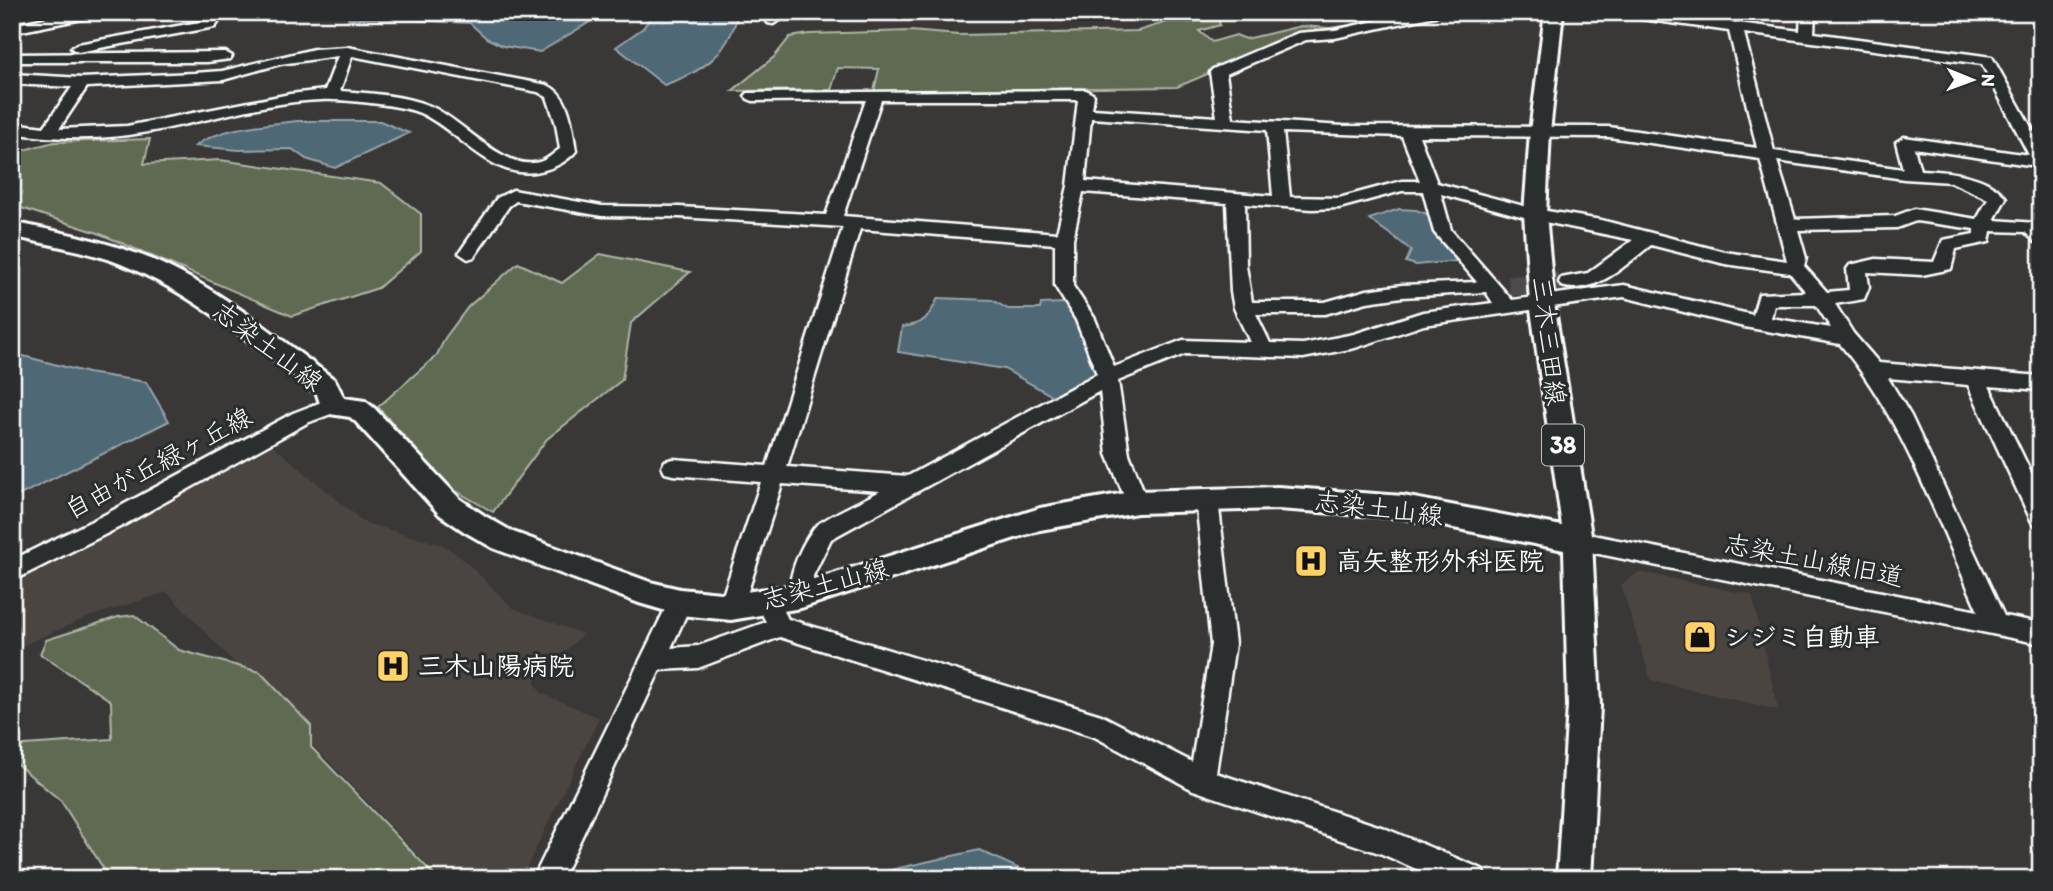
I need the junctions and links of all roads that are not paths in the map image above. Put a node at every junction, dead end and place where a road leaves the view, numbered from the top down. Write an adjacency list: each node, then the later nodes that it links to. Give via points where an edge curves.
1 (97, 12): 8 (street)
2 (218, 12): 13 (street, via 210,24 78,48)
3 (1435, 12): 22 (street, via 1335,34 1303,36 1218,72)
4 (1554, 12): 26 (main road, 三木三田線 / 38)
5 (1620, 12): 9 (street)
6 (1766, 12): 10 (street)
7 (1808, 12): 11 (street)
8 (12, 29)
9 (1736, 29): 10 (street); 28 (street)
10 (1781, 33): 11 (street)
11 (1807, 37): 29 (street, via 1987,60 2038,158 1904,142)
12 (347, 51): 17 (street, via 290,57 223,75); 18 (street); 18 (street, via 541,88 554,94 568,151 556,162 521,168 486,153 427,110)
13 (61, 56): 14 (street); 15 (street)
14 (225, 56)
15 (12, 58)
16 (12, 79): 17 (street)
17 (82, 83): 27 (street)
18 (331, 94): 27 (street, via 138,129)
19 (753, 96): 20 (street)
20 (875, 96): 21 (street, via 1086,95); 35 (street)
21 (1084, 113): 22 (street); 30 (street)
22 (1225, 121): 23 (street)
23 (1274, 125): 25 (street); 33 (street)
24 (12, 128): 27 (street)
25 (1409, 132): 26 (street); 31 (street)
26 (1540, 132): 28 (street, via 1609,132); 34 (main road, 三木三田線 / 38)
27 (48, 133)
28 (1768, 156): 29 (street); 36 (street)
29 (1911, 174): 37 (street, via 1954,177 1992,192 1997,198)
30 (1076, 186): 32 (street); 41 (street)
31 (1430, 186): 33 (street, via 1402,186 1339,202); 34 (street); 48 (street, via 1443,232)
32 (1236, 197): 33 (street); 49 (street)
33 (1282, 201)
34 (1535, 214): 39 (street); 47 (main road, 三木三田線 / 38)
35 (843, 223): 41 (street); 42 (street, via 602,211 513,195 503,202); 59 (street)
36 (1788, 225): 37 (street, via 1897,222 1914,215); 43 (street)
37 (1982, 225): 40 (street, via 2030,227); 46 (street, via 1983,238 1949,244 1945,265 1915,270 1864,265 1856,269 1857,295)
38 (12, 229): 57 (main road, 志染土山線, via 126,257 171,277 326,387)
39 (1648, 238): 43 (street, via 1726,258); 44 (street, via 1593,279)
40 (2041, 238)
41 (1064, 239): 54 (street, via 1064,286 1086,319)
42 (468, 253)
43 (1795, 267): 46 (street)
44 (1569, 282)
45 (1479, 288): 49 (street, via 1402,290 1325,308)
46 (1821, 298): 50 (street, via 1766,299); 51 (street)
47 (1542, 303): 48 (street); 50 (street, via 1625,290); 64 (main road, 三木三田線 / 38)
48 (1507, 307): 52 (street, via 1423,319 1355,341 1303,351)
49 (1243, 308): 52 (street, via 1259,334)
50 (1761, 323): 51 (street)
51 (1846, 338): 53 (street)
52 (1262, 350): 54 (street, via 1183,347)
53 (1873, 370): 55 (street); 70 (street, via 1901,416)
54 (1108, 377): 60 (street); 62 (street, via 1118,454)
55 (1975, 379): 56 (street); 63 (street)
56 (2041, 383)
57 (332, 406): 65 (street, 自由が丘緑ヶ丘線, via 300,418); 67 (main road, 志染土山線, via 356,408 366,415 450,507 503,540)
58 (673, 467): 59 (street)
59 (775, 474): 60 (street); 68 (street)
60 (912, 485): 66 (street, via 823,533 801,576)
61 (1207, 500): 62 (main road, 志染土山線); 64 (main road, 志染土山線, via 1278,498 1403,507); 73 (street, via 1223,644)
62 (1137, 502): 66 (main road, 志染土山線, via 1040,519)
63 (2041, 518)
64 (1578, 541): 70 (street, 志染土山線旧道); 76 (main road, 三木三田線 / 38, via 1584,706)
65 (12, 572)
66 (801, 596): 69 (main road, 志染土山線)
67 (680, 602): 68 (main road, 志染土山線); 72 (street)
68 (731, 607): 69 (main road, 志染土山線)
69 (774, 615): 72 (street, via 698,657); 73 (street, via 1101,727)
70 (1996, 625): 71 (street, 志染土山線旧道)
71 (2041, 634)
72 (653, 660): 74 (street)
73 (1202, 781): 75 (street, via 1384,841)
74 (547, 879)
75 (1472, 879)
76 (1574, 879)

